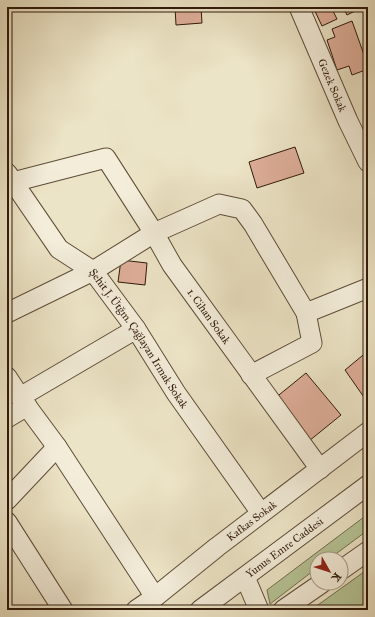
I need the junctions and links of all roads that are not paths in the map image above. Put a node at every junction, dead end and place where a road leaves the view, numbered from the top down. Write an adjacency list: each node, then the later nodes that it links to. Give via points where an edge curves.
1 (299, 7): 2 (street, Gezek Sokak)
2 (368, 162)
3 (10, 177): 4 (street, 1. Cihan Sokak, via 106,158); 5 (street, Şehit J. Ütğm. Çağlayan Irmak Sokak, via 59,249)
4 (154, 233): 5 (street); 8 (street, via 219,204 242,209); 10 (street, 1. Cihan Sokak, via 172,265)
5 (93, 271): 7 (street); 9 (street, Şehit J. Ütğm. Çağlayan Irmak Sokak)
6 (368, 288): 8 (street)
7 (7, 313)
8 (306, 314): 10 (street, via 312,343)
9 (136, 329): 12 (street); 19 (street, Şehit J. Ütğm. Çağlayan Irmak Sokak, via 176,394)
10 (251, 375): 16 (street, 1. Cihan Sokak)
11 (7, 377): 12 (street)
12 (24, 402): 13 (street); 15 (street)
13 (7, 418)
14 (368, 432): 16 (street, Kafkas Sokak)
15 (57, 447): 18 (street); 25 (street)
16 (320, 469): 19 (street, Kafkas Sokak)
17 (368, 484): 23 (street, Yunus Emre Caddesi)
18 (7, 500)
19 (261, 514): 25 (street, Kafkas Sokak)
20 (7, 522): 26 (street)
21 (368, 551): 22 (street)
22 (349, 564)
23 (245, 577): 28 (street, Yunus Emre Caddesi); 29 (street)
24 (310, 591): 30 (street)
25 (155, 597): 27 (street, Kafkas Sokak)
26 (64, 610)
27 (136, 610)
28 (200, 610)
29 (259, 610)
30 (283, 610)

